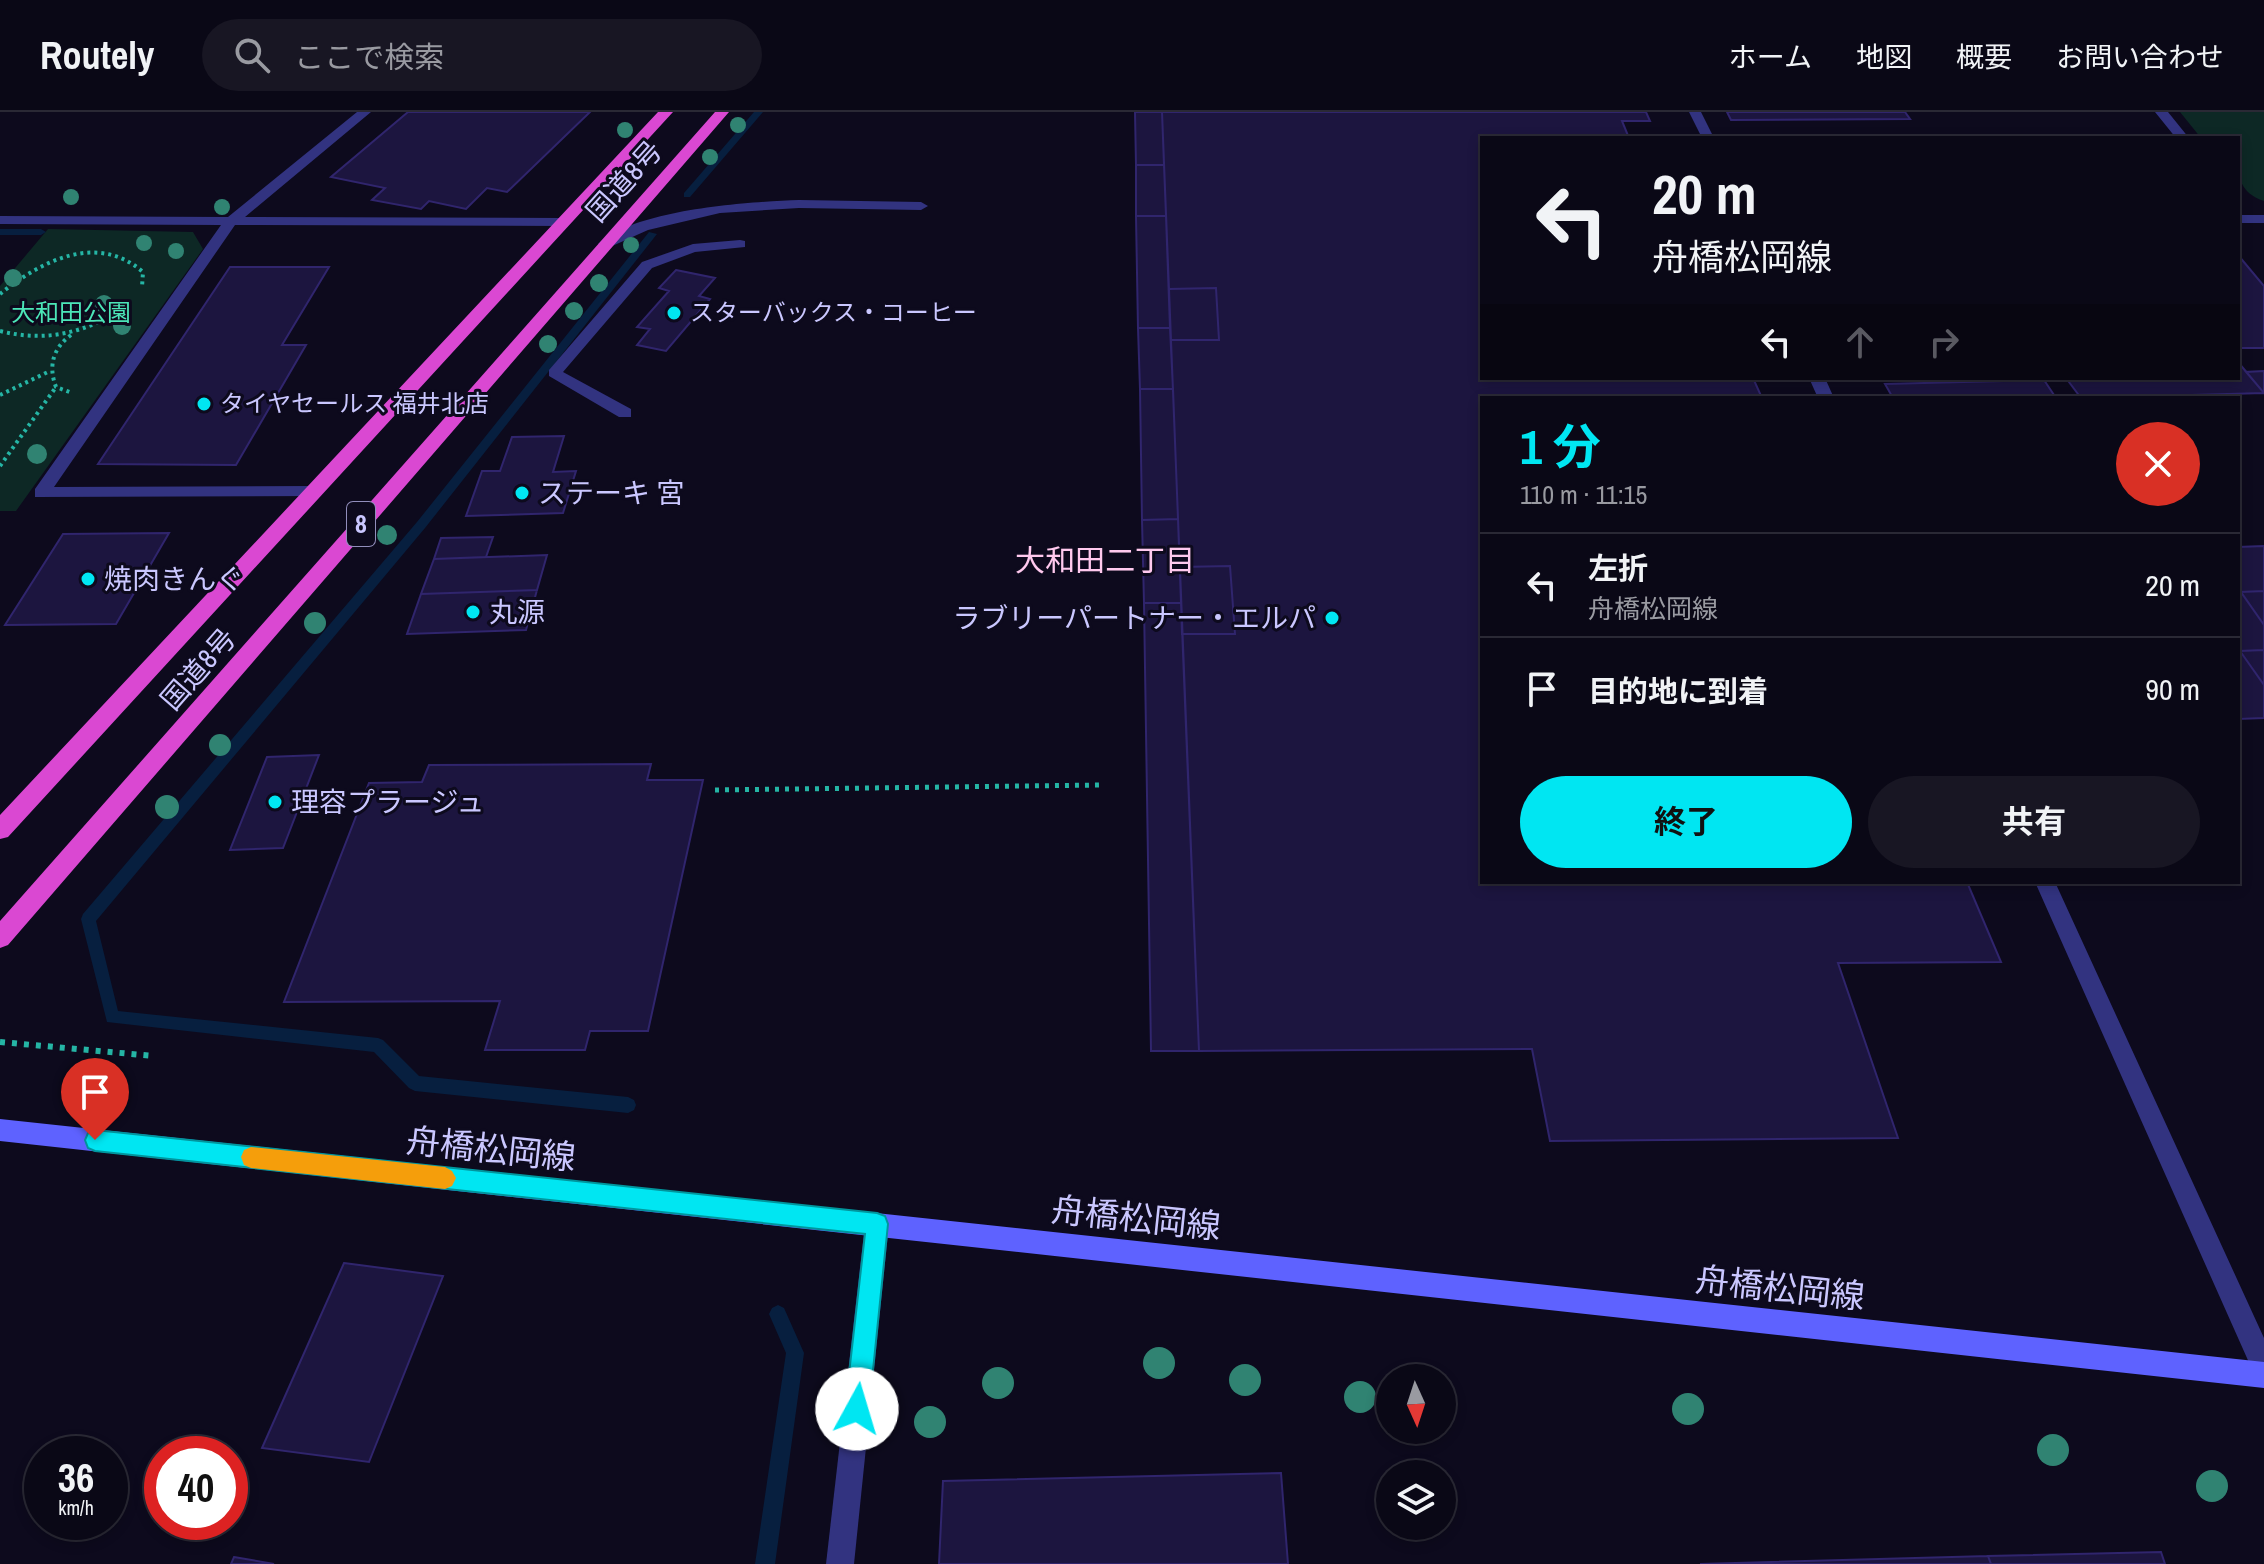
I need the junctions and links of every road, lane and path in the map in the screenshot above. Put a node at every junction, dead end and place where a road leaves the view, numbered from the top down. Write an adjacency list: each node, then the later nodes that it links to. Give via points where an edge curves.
1 (365, 112): 11 (street)
2 (666, 112): 10 (highway, 国道8号 / 8)
3 (722, 112): 12 (highway, 国道8号 / 8)
4 (1695, 112): 6 (street)
5 (2161, 112): 7 (street)
6 (1707, 136)
7 (2181, 136)
8 (921, 206): 12 (street, via 728,206 642,225)
9 (0, 220): 11 (street)
10 (563, 222): 11 (street); 23 (highway, 国道8号 / 8)
11 (229, 223): 23 (street, via 41,493)
12 (605, 244): 28 (highway, 国道8号 / 8)
13 (740, 244): 21 (street, via 693,248 647,265 554,373)
14 (0, 294): 16 (path, via 25,273 77,256 121,256 143,272 143,286 129,305)
15 (0, 331): 16 (path, via 24,339)
16 (74, 333): 17 (path, via 59,344)
17 (50, 371): 18 (path); 19 (path)
18 (56, 387): 20 (path); 22 (path)
19 (0, 395)
20 (78, 396)
21 (625, 413)
22 (0, 466)
23 (314, 492): 26 (highway, 国道8号 / 8)
24 (1099, 785): 25 (path)
25 (715, 790)
26 (0, 830)
27 (2046, 884): 33 (street)
28 (0, 938)
29 (0, 1042): 30 (path)
30 (154, 1056)
31 (0, 1130): 32 (main road, 舟橋松岡線)
32 (877, 1224): 34 (main road, 舟橋松岡線); 35 (street)
33 (2264, 1367)
34 (2264, 1375)
35 (840, 1564)

